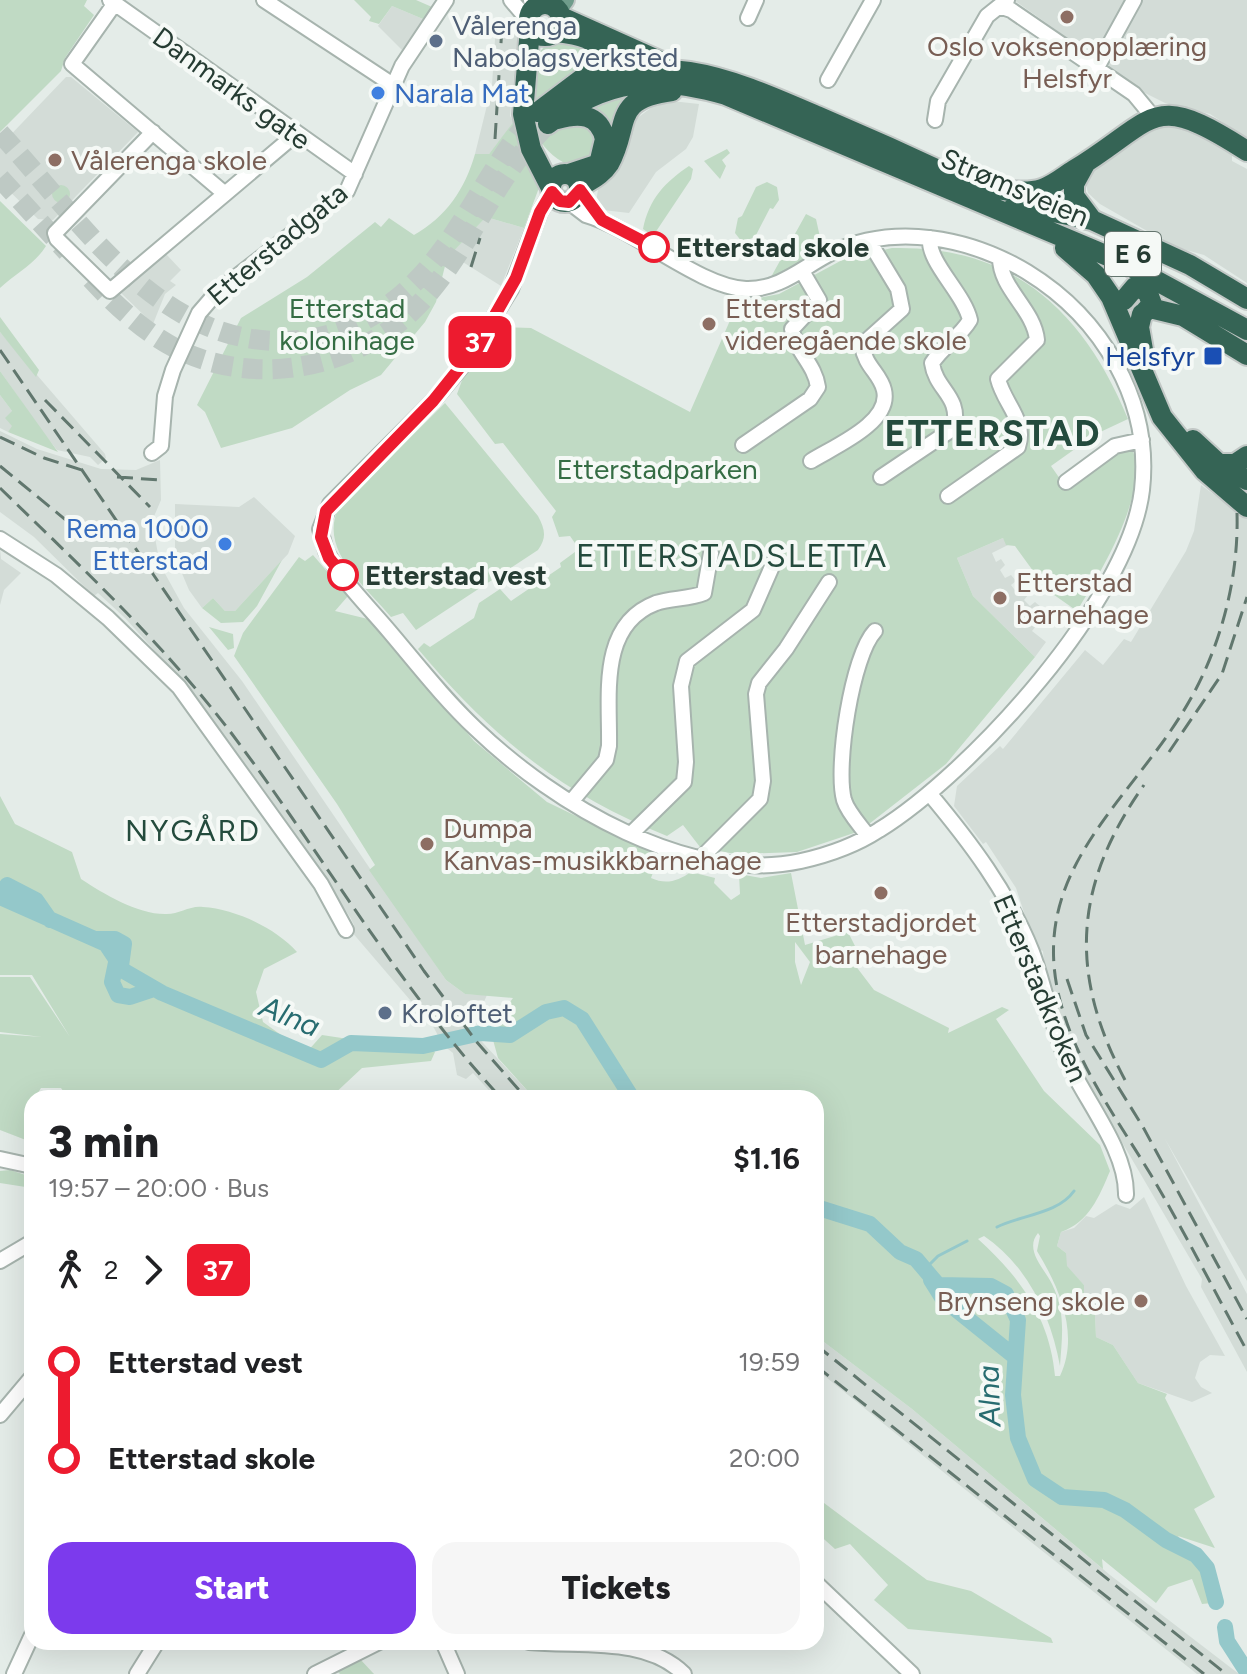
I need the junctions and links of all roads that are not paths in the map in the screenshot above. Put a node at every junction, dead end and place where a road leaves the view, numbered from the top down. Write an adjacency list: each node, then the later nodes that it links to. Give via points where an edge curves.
1 (264, 0): 14 (street)
2 (446, 0): 14 (street, Etterstadgata)
3 (511, 0): 9 (street)
4 (756, 0): 10 (street)
5 (873, 0): 13 (street)
6 (1134, 0): 11 (street)
7 (112, 2): 21 (street, via 72,64); 22 (street, Danmarks gate)
8 (1005, 4): 11 (street); 20 (street, via 983,23 938,101)
9 (547, 14): 12 (highway, E 6); 16 (highway, E 6, via 602,53 598,66); 27 (highway, via 527,68 523,104 529,137)
10 (748, 18)
11 (1096, 69): 17 (street)
12 (685, 70): 16 (highway, E 6, via 619,72); 19 (highway, E 6, via 730,79)
13 (828, 80)
14 (393, 85): 25 (street, Etterstadgata)
15 (699, 88): 18 (highway, E 6, via 662,82 624,85); 19 (highway, E 6); 27 (highway, via 654,94 634,104 622,119 608,164)
16 (561, 95): 18 (highway, E 6)
17 (1145, 114): 23 (highway, via 1198,121); 24 (highway)
18 (546, 119): 27 (highway, via 583,115 604,133 599,164)
19 (804, 119): 26 (highway, Strømsveien / E 6); 29 (highway, Strømsveien / E 6)
20 (935, 120)
21 (153, 132): 28 (street); 28 (street, via 55,235 110,291)
22 (296, 134): 25 (street, Danmarks gate); 28 (street)
23 (1247, 151)
24 (1085, 164): 26 (highway, via 1037,190); 30 (highway, via 1074,196)
25 (355, 174): 43 (street, Etterstadgata, via 347,191 204,306 168,386 161,446)
26 (968, 184): 29 (highway, Strømsveien / E 6)
27 (566, 188): 34 (street, via 586,215 734,287 773,286); 58 (street, via 538,219 516,278 478,345 433,401 330,504 321,537 334,565 456,709 524,771)
28 (224, 193)
29 (1011, 209): 30 (highway); 36 (highway, via 1107,279); 37 (highway, Strømsveien / E 6); 38 (highway, Strømsveien / E 6, via 1157,265)
30 (1092, 220): 35 (highway, via 1190,265)
31 (930, 238): 32 (street); 33 (street, via 971,245); 47 (street, via 931,252 967,304 970,320 932,363 933,373 955,403 954,428)
32 (869, 241): 34 (street, via 831,253); 45 (street, via 898,289 902,309 862,345 865,361 884,387 885,404 876,418)
33 (1000, 258): 41 (street, via 1053,291 1099,338 1132,395); 50 (street, via 1005,278 1035,324 1037,340 998,379 1022,435 1018,447)
34 (802, 271): 42 (street, via 819,300 792,329 794,341 817,373 818,387 810,399)
35 (1247, 299)
36 (1137, 309): 37 (highway, via 1175,297); 40 (highway, via 1183,316); 46 (highway, via 1141,342 1158,389 1185,430); 51 (highway, via 1143,378 1162,417 1205,471)
37 (1220, 314): 39 (highway, Strømsveien / E 6)
38 (1247, 315)
39 (1247, 330)
40 (1247, 355)
41 (1142, 440): 49 (street, via 1115,446); 57 (street, via 1137,516 1091,607 1011,713)
42 (743, 445)
43 (152, 453)
44 (1247, 456): 46 (highway, via 1235,464)
45 (811, 461)
46 (1219, 464): 48 (highway)
47 (881, 477)
48 (1247, 480)
49 (1066, 482)
50 (948, 496)
51 (1242, 500)
52 (0, 539): 62 (street, via 56,575 179,687 321,884)
53 (711, 553): 58 (street, via 704,593 654,604 625,625 616,641 606,760)
54 (774, 562): 59 (street, via 753,610 687,661 681,686 684,782)
55 (829, 582): 61 (street, via 759,683 760,799)
56 (875, 631): 60 (street, via 859,660 842,766 844,800)
57 (929, 793): 60 (street); 65 (street, Etterstadkroken, via 981,859 1015,915 1063,1053 1106,1129)
58 (571, 802): 59 (street)
59 (632, 833): 61 (street)
60 (868, 836): 61 (street, via 834,852 786,864 743,865)
61 (701, 858)
62 (346, 930)
63 (0, 1159): 64 (street)
64 (24, 1164)
65 (1126, 1195)
66 (24, 1247): 67 (street)
67 (0, 1261)
68 (24, 1386): 69 (street)
69 (0, 1415)
70 (824, 1591): 81 (street)
71 (25, 1650): 76 (street)
72 (152, 1650): 77 (street)
73 (363, 1650): 78 (street)
74 (446, 1650): 79 (street)
75 (650, 1650): 80 (street)
76 (14, 1674)
77 (137, 1674)
78 (315, 1674)
79 (457, 1674)
80 (684, 1674)
81 (912, 1674)

